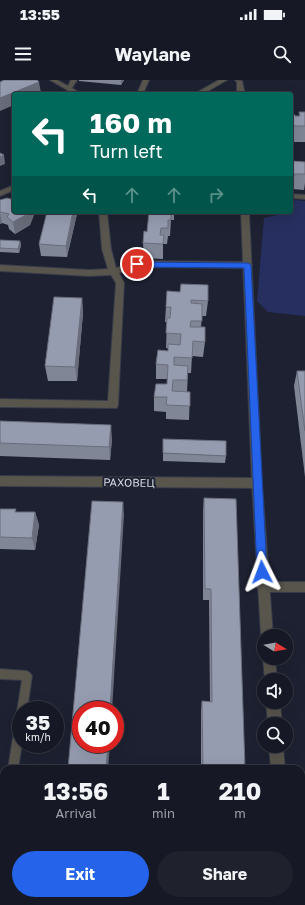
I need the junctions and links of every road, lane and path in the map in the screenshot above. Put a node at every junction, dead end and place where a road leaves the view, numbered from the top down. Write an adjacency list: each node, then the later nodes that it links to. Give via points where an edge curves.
1 (53, 80): 6 (lane)
2 (74, 80): 6 (lane)
3 (146, 80): 8 (lane)
4 (224, 80): 9 (street)
5 (238, 80): 10 (street)
6 (69, 89): 7 (lane)
7 (74, 92)
8 (141, 92)
9 (202, 92)
10 (241, 92)
11 (12, 188): 12 (street)
12 (0, 194)
13 (293, 196): 14 (lane)
14 (305, 197)
15 (103, 214): 19 (street, via 105,249)
16 (245, 214): 17 (street)
17 (248, 265): 19 (street, via 137,264); 22 (street)
18 (0, 268): 19 (street)
19 (113, 272): 20 (street, via 120,283 113,405)
20 (0, 403)
21 (0, 481): 22 (street, РАХОВЕЦ)
22 (257, 483): 23 (street)
23 (263, 586): 24 (street); 25 (street)
24 (305, 587)
25 (266, 629)
26 (0, 674): 27 (lane, via 27,676)
27 (23, 701)
28 (15, 753): 30 (lane)
29 (277, 753): 31 (street)
30 (14, 765)
31 (278, 765)

